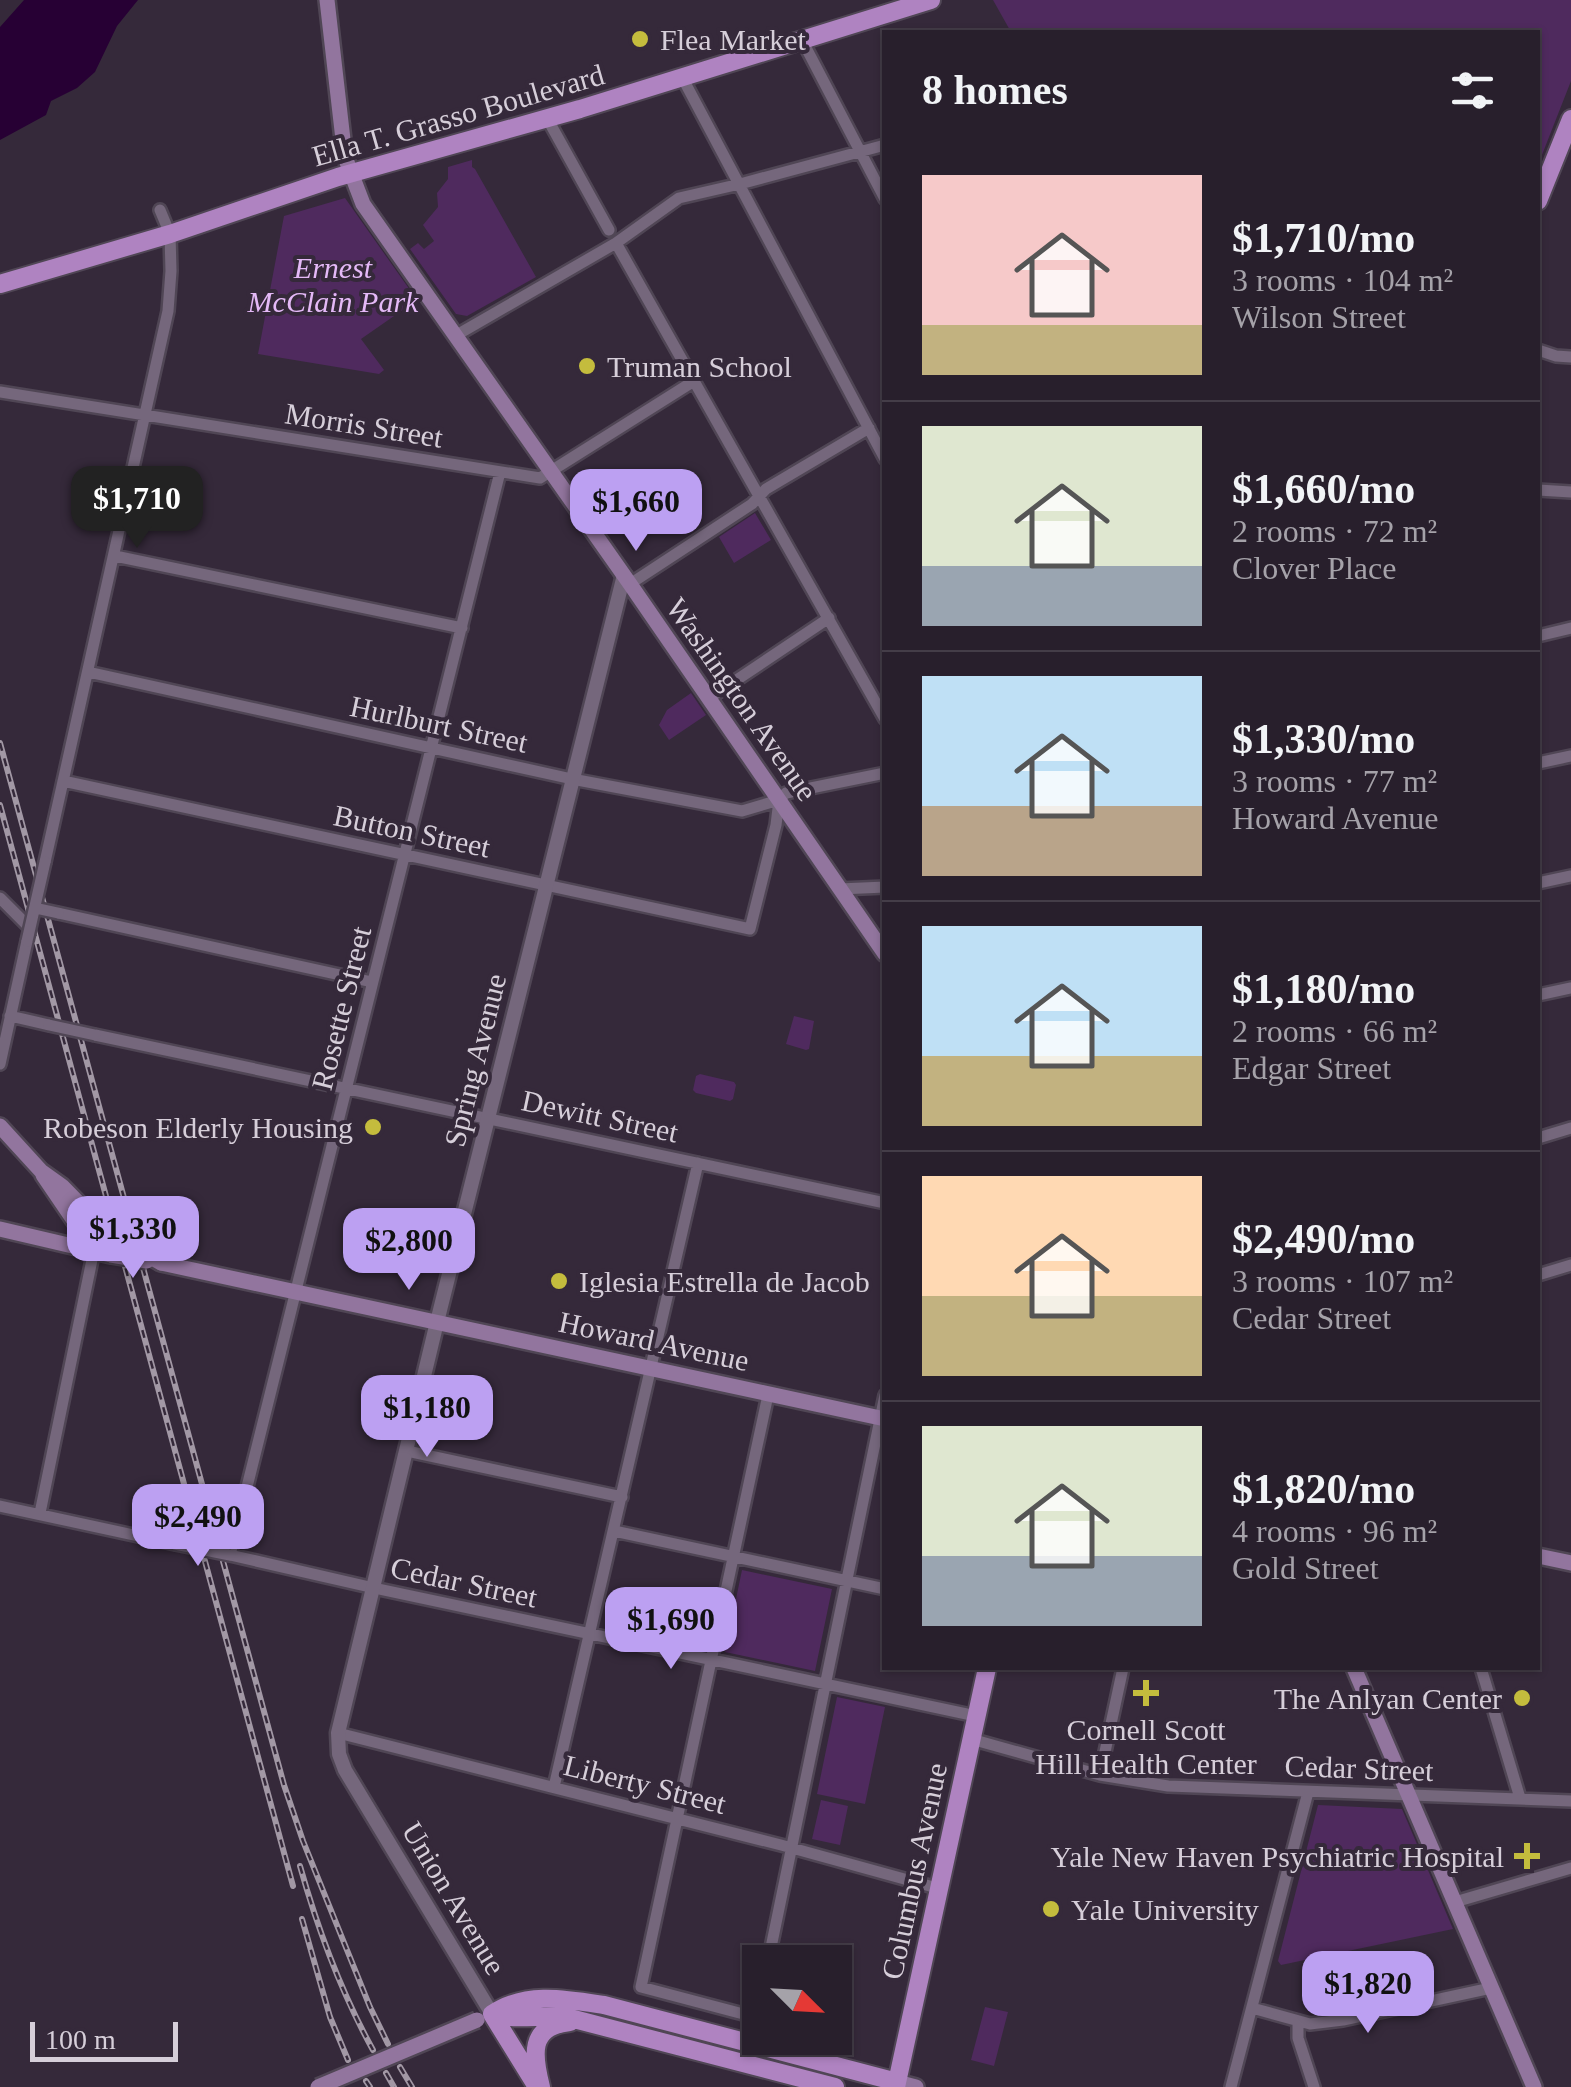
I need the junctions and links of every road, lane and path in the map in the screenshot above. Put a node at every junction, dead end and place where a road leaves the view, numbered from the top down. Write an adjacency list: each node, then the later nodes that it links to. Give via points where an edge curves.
1 (327, 0): 9 (main road, Washington Avenue)
2 (931, 0): 3 (main road, Ella T. Grasso Boulevard)
3 (802, 40): 4 (main road, Ella T. Grasso Boulevard); 8 (street)
4 (682, 78): 5 (main road, Ella T. Grasso Boulevard); 10 (street)
5 (547, 118): 9 (main road, Ella T. Grasso Boulevard); 14 (street)
6 (1571, 120): 12 (main road)
7 (882, 146): 8 (street)
8 (860, 152): 10 (street); 11 (street)
9 (351, 174): 15 (main road, Ella T. Grasso Boulevard); 18 (main road, Washington Avenue, via 363,204)
10 (740, 184): 16 (street, via 679,198); 24 (street)
11 (882, 193)
12 (1540, 196)
13 (160, 210): 15 (street)
14 (609, 230)
15 (170, 234): 17 (main road, Ella T. Grasso Boulevard); 23 (street, via 168,310)
16 (616, 243): 18 (street); 21 (street)
17 (0, 284)
18 (456, 336): 27 (main road, Washington Avenue)
19 (1540, 351): 20 (street)
20 (1571, 357)
21 (694, 381): 27 (street); 30 (street)
22 (0, 392): 23 (street, Morris Street)
23 (146, 416): 26 (street, Morris Street); 31 (street)
24 (869, 428): 25 (street); 30 (street)
25 (882, 453)
26 (500, 472): 27 (street, Morris Street, via 540,478); 34 (street, Rosette Street)
27 (551, 472): 32 (main road, Washington Avenue)
28 (1540, 490): 29 (street)
29 (1571, 492)
30 (758, 498): 32 (street); 33 (street)
31 (115, 556): 34 (street); 37 (street)
32 (627, 580): 38 (main road, Washington Avenue); 44 (street, Spring Avenue)
33 (829, 618): 38 (street); 39 (street)
34 (462, 628): 40 (street, Rosette Street)
35 (1571, 628): 36 (street)
36 (1540, 636)
37 (88, 672): 40 (street, Hurlburt Street); 45 (street)
38 (708, 699): 46 (main road, Washington Avenue)
39 (882, 713)
40 (431, 748): 44 (street, Hurlburt Street); 47 (street, Rosette Street)
41 (1571, 756): 42 (street)
42 (1540, 763)
43 (882, 774): 46 (street, Hurlburt Street, via 786,793)
44 (572, 779): 46 (street, Hurlburt Street, via 742,811); 50 (street, Spring Avenue)
45 (63, 781): 47 (street, Button Street); 54 (street, bridge)
46 (779, 800): 50 (street, Button Street, via 750,929); 52 (main road, Washington Avenue)
47 (404, 855): 50 (street, Button Street); 57 (street, Rosette Street)
48 (1571, 876): 49 (street)
49 (1540, 883)
50 (547, 886): 63 (street, Spring Avenue)
51 (882, 887): 52 (street)
52 (840, 888): 56 (main road, Washington Avenue)
53 (0, 898): 55 (street)
54 (35, 908): 55 (street, bridge); 57 (street, bridge)
55 (27, 930): 60 (street)
56 (882, 950)
57 (372, 982): 62 (street, Rosette Street)
58 (1571, 988): 59 (street)
59 (1540, 995)
60 (10, 1016): 61 (street); 62 (street, Dewitt Street, bridge)
61 (1, 1055)
62 (348, 1087): 63 (street, Dewitt Street); 75 (street, Rosette Street)
63 (489, 1118): 67 (street, Dewitt Street); 76 (street, Spring Avenue)
64 (0, 1126): 68 (main road)
65 (1571, 1128): 66 (street)
66 (1540, 1137)
67 (698, 1163): 69 (street, Dewitt Street); 77 (street)
68 (41, 1171): 71 (main road); 72 (main road, bridge, via 108,1233)
69 (882, 1201)
70 (0, 1228): 71 (main road, Howard Avenue)
71 (94, 1250): 72 (main road, Howard Avenue, bridge); 84 (street)
72 (161, 1262): 75 (main road, Howard Avenue)
73 (1571, 1264): 74 (street)
74 (1540, 1274)
75 (296, 1292): 76 (main road, Howard Avenue); 86 (street, Rosette Street)
76 (438, 1322): 77 (main road, Howard Avenue); 81 (street, Spring Avenue)
77 (651, 1369): 78 (main road, Howard Avenue); 82 (street)
78 (768, 1395): 79 (main road, Howard Avenue); 88 (street)
79 (882, 1418)
80 (882, 1422): 90 (street)
81 (406, 1451): 82 (street); 92 (street, Spring Avenue)
82 (622, 1497): 85 (street)
83 (0, 1506): 84 (street, Cedar Street)
84 (40, 1514): 86 (street, Cedar Street, bridge)
85 (614, 1532): 88 (street); 93 (street)
86 (231, 1553): 92 (street, Cedar Street)
87 (1540, 1556): 89 (main road)
88 (734, 1558): 90 (street); 94 (street)
89 (1571, 1563)
90 (846, 1580): 91 (street); 99 (street)
91 (882, 1587)
92 (374, 1588): 93 (street, Cedar Street); 101 (street, Spring Avenue)
93 (590, 1634): 94 (street, Cedar Street); 104 (street)
94 (712, 1660): 99 (street, Cedar Street); 109 (street)
95 (986, 1670): 100 (main road, Columbus Avenue)
96 (1122, 1670): 103 (street)
97 (1355, 1670): 106 (main road)
98 (1482, 1670): 107 (street)
99 (824, 1684): 100 (street, Cedar Street); 110 (street)
100 (976, 1716): 102 (main road, Columbus Avenue)
101 (338, 1733): 104 (street, Liberty Street); 118 (street, Union Avenue, via 345,1770)
102 (971, 1739): 103 (street, Cedar Street); 112 (main road, Columbus Avenue)
103 (1100, 1775): 105 (street, Cedar Street, via 1168,1786)
104 (554, 1787): 109 (street, Liberty Street)
105 (1308, 1792): 106 (street, Cedar Street); 116 (street)
106 (1410, 1796): 107 (street, Cedar Street); 113 (main road)
107 (1520, 1798): 108 (street, Cedar Street)
108 (1571, 1800)
109 (678, 1819): 110 (street, Liberty Street); 117 (street, via 641,1987)
110 (790, 1848): 112 (street, Liberty Street); 114 (street)
111 (1571, 1868): 113 (street)
112 (938, 1888): 121 (main road, Columbus Avenue)
113 (1455, 1902): 115 (main road)
114 (771, 1945)
115 (1492, 1988): 120 (street, via 1343,2020); 128 (main road)
116 (1252, 2008): 120 (street); 126 (street)
117 (742, 2013)
118 (484, 2017): 119 (main road); 121 (main road, via 536,1999 604,2005); 122 (main road, bridge); 123 (main road, Union Avenue)
119 (585, 2022): 123 (main road, via 556,2024 540,2036 534,2054); 124 (main road)
120 (1298, 2022): 127 (street)
121 (897, 2084): 125 (main road)
122 (318, 2087)
123 (539, 2087)
124 (834, 2087)
125 (916, 2087)
126 (1231, 2087)
127 (1314, 2087)
128 (1534, 2087)

